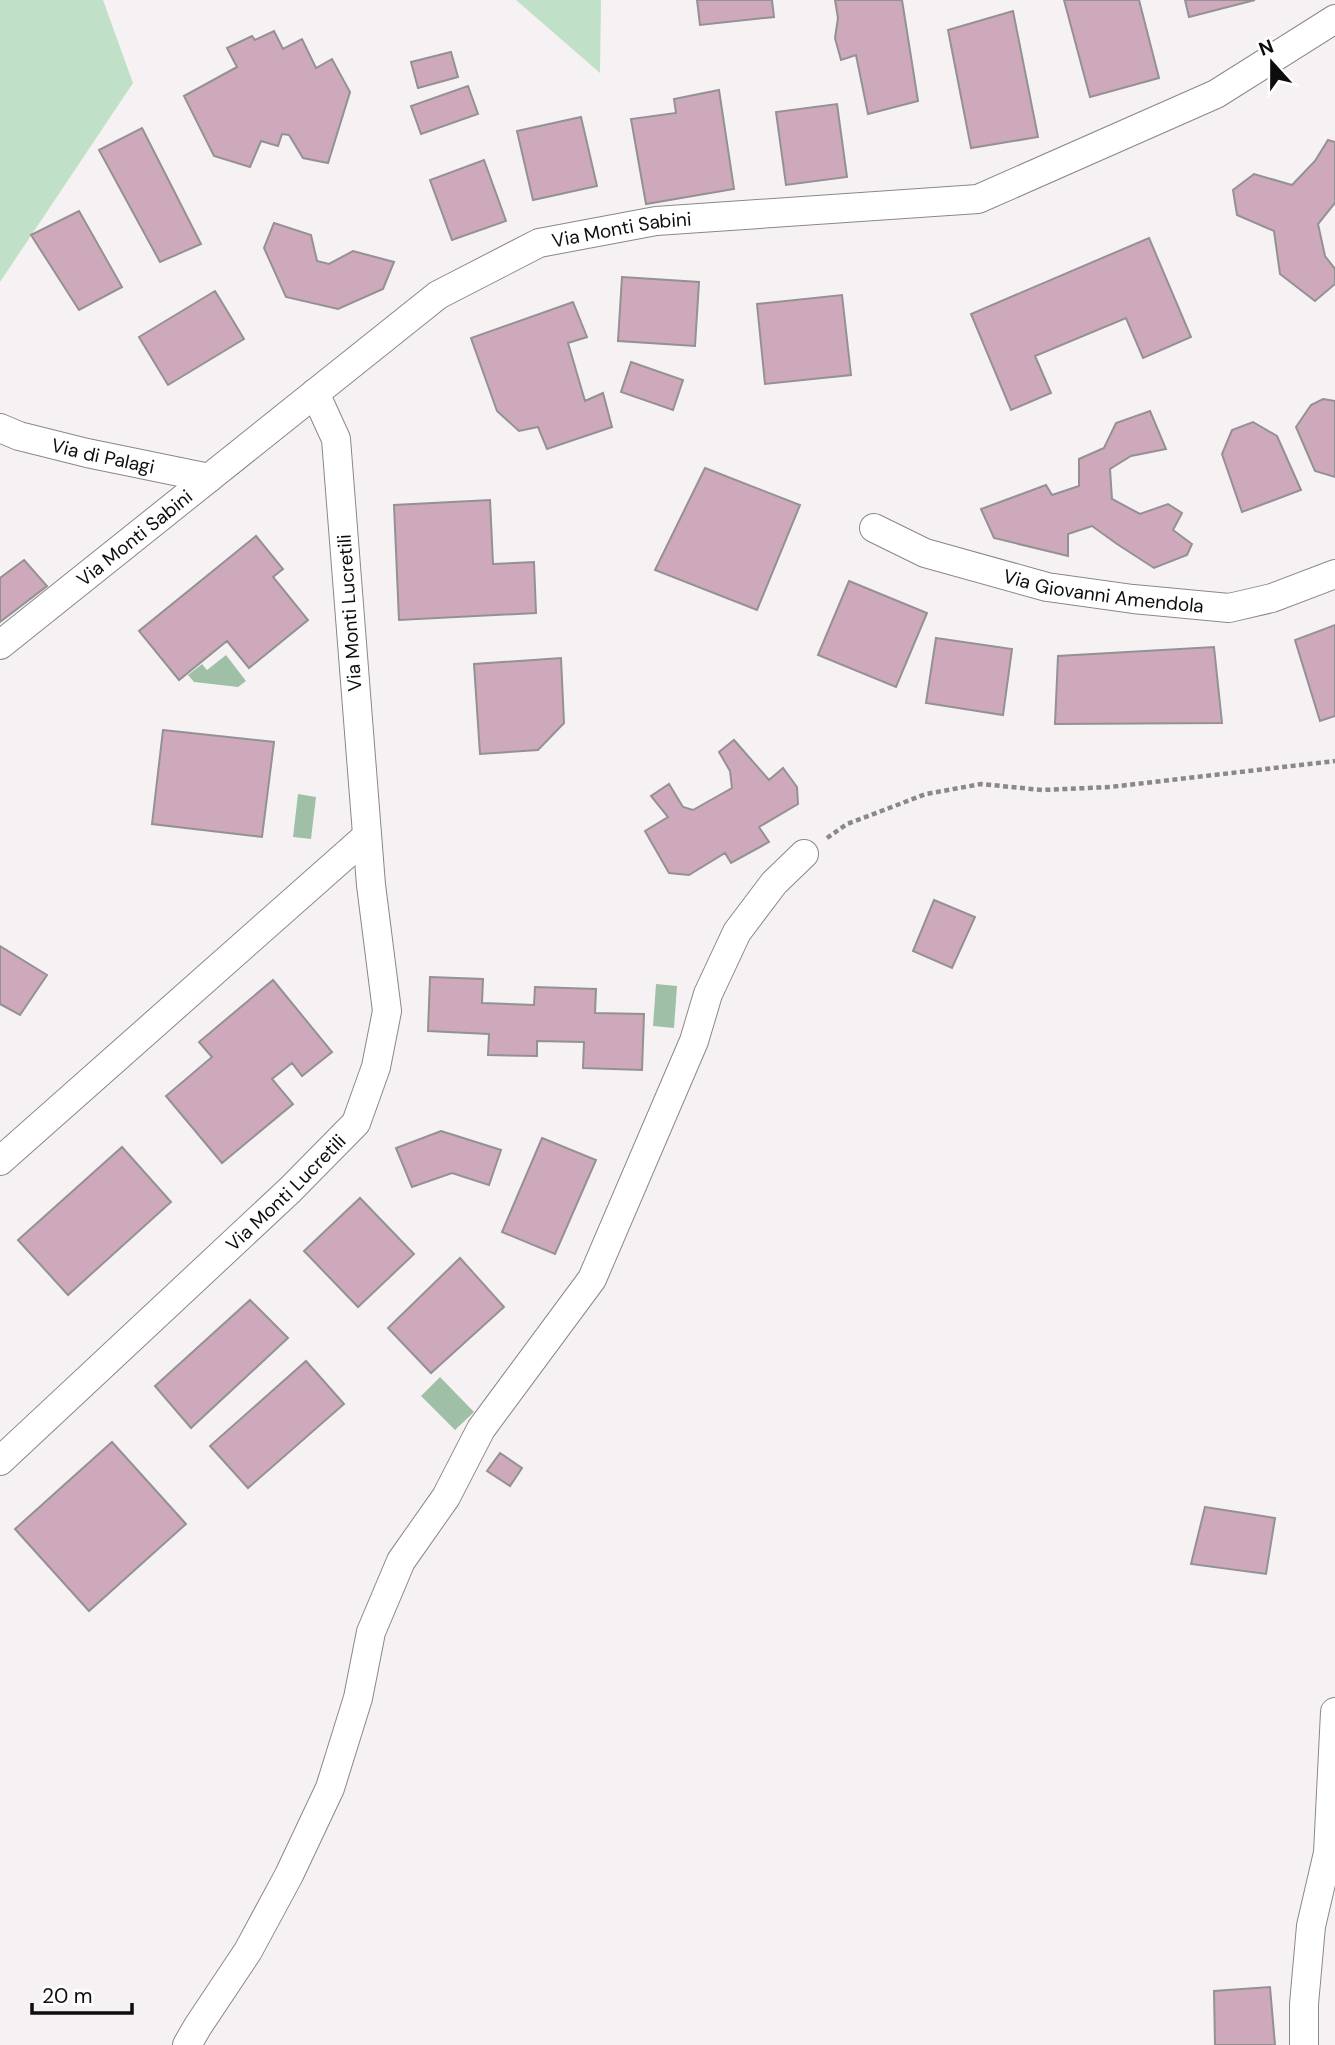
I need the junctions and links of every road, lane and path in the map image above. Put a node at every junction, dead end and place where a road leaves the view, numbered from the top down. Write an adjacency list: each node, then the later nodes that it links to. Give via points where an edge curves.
1 (1335, 19): 2 (street, Via Monti Sabini, via 1216,94 978,199 656,220 539,243 438,295)
2 (315, 393): 4 (street, Via Monti Sabini); 9 (street, Via Monti Lucretili, via 336,439)
3 (0, 428): 4 (street, Via di Palagi, via 87,453)
4 (209, 478): 7 (street, Via Monti Sabini)
5 (874, 528): 6 (street, Via Giovanni Amendola, via 925,553 1047,587 1133,599 1229,608 1272,598)
6 (1335, 574)
7 (0, 645)
8 (1335, 761): 10 (path, via 1110,787 1042,790 981,783 926,794 848,824)
9 (367, 836): 11 (street); 12 (street, Via Monti Lucretili, via 387,1011 376,1067 356,1124)
10 (804, 854): 14 (street, via 774,883 737,932 592,1279 481,1429 446,1497 401,1561 371,1632 358,1698 330,1788 254,1940)
11 (0, 1161)
12 (0, 1461)
13 (1335, 1712): 15 (street, via 1328,1853 1311,1926)
14 (187, 2045)
15 (1304, 2045)

